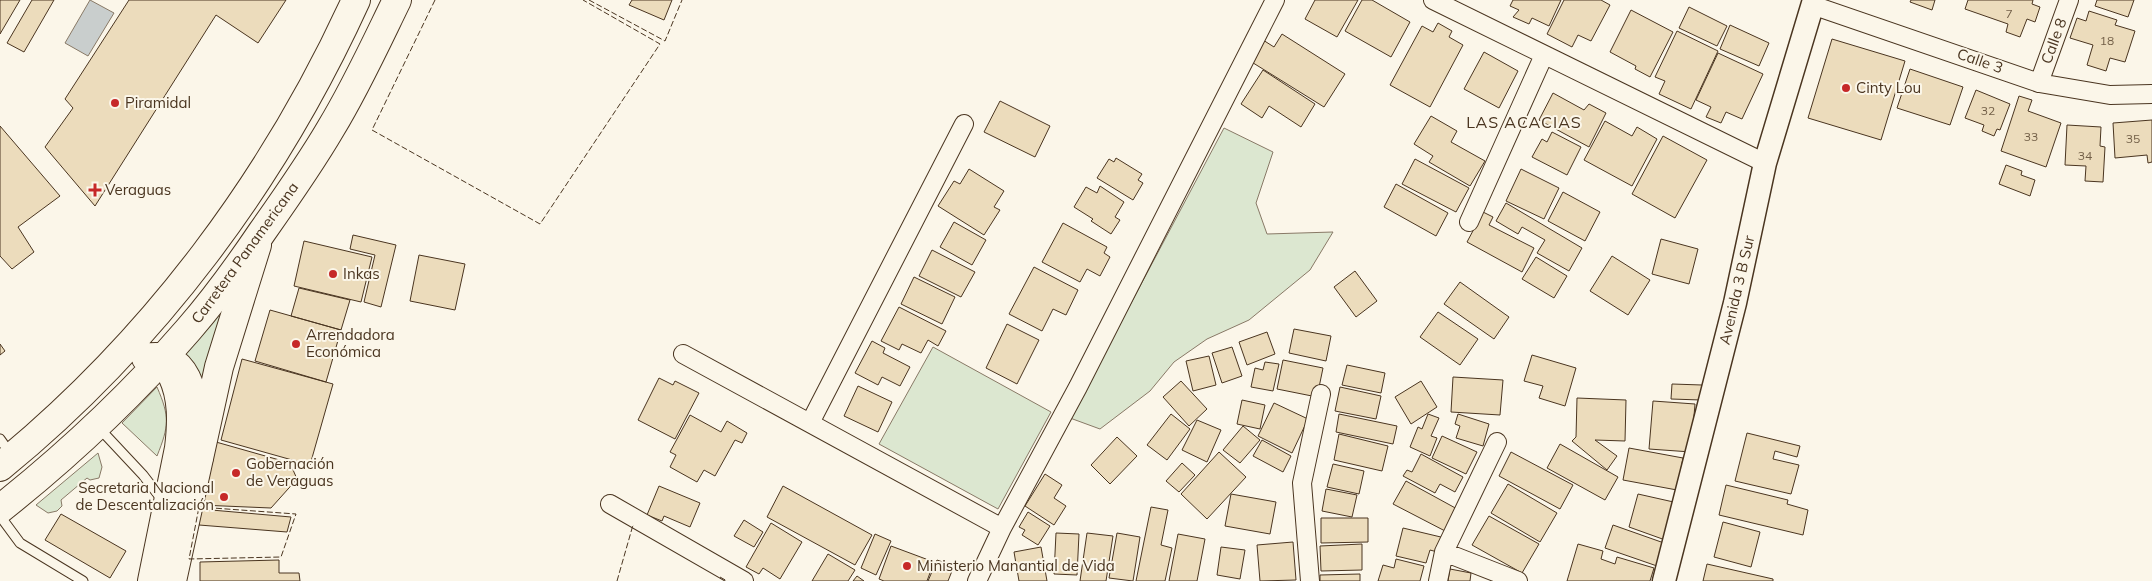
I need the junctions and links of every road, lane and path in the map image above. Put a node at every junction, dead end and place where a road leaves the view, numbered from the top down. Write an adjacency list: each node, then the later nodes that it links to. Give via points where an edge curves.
1 (356, 0): 11 (main road, Carretera Panamericana)
2 (396, 0): 11 (main road, via 323,108 311,118); 15 (main road, Carretera Panamericana, via 368,62 332,127)
3 (1275, 0): 30 (street, via 1078,387)
4 (1433, 0): 7 (street)
5 (2069, 0): 8 (street, Calle 8)
6 (1813, 2): 8 (street, Calle 3); 12 (street, Avenida 3 B Sur)
7 (1544, 55): 12 (street); 14 (street)
8 (2039, 83): 9 (street, Calle 3, via 2110,95)
9 (2152, 94)
10 (964, 124): 21 (street)
11 (293, 125): 13 (main road, Carretera Panamericana); 16 (main road, via 296,142 292,160 254,226)
12 (1765, 163): 40 (street, Avenida 3 B Sur, via 1735,303)
13 (245, 198): 18 (main road, via 227,242 171,324); 20 (main road, Carretera Panamericana, via 204,257 155,317)
14 (1469, 222)
15 (260, 234): 16 (main road, Carretera Panamericana); 25 (main road, via 226,340)
16 (239, 266): 18 (main road, Carretera Panamericana)
17 (683, 354): 21 (street)
18 (163, 358): 20 (main road, via 150,357 139,361 93,397); 22 (main road, Carretera Panamericana); 25 (main road, via 181,370 192,389); 27 (main road, via 174,378 182,426)
19 (1321, 394): 37 (street, via 1302,483)
20 (62, 414): 24 (main road, Carretera Panamericana)
21 (810, 423): 30 (street)
22 (97, 426): 27 (lane); 28 (main road, Carretera Panamericana, via 45,474)
23 (1497, 442): 31 (street)
24 (4, 454)
25 (199, 456): 34 (main road)
26 (610, 504): 35 (street)
27 (167, 506): 33 (main road)
28 (0, 509)
29 (0, 516): 32 (lane, via 20,543)
30 (1002, 528): 36 (street)
31 (1444, 552): 38 (street); 39 (street)
32 (83, 581)
33 (152, 581)
34 (172, 581)
35 (744, 581)
36 (977, 581)
37 (1310, 581)
38 (1438, 581)
39 (1518, 581)
40 (1664, 581)

